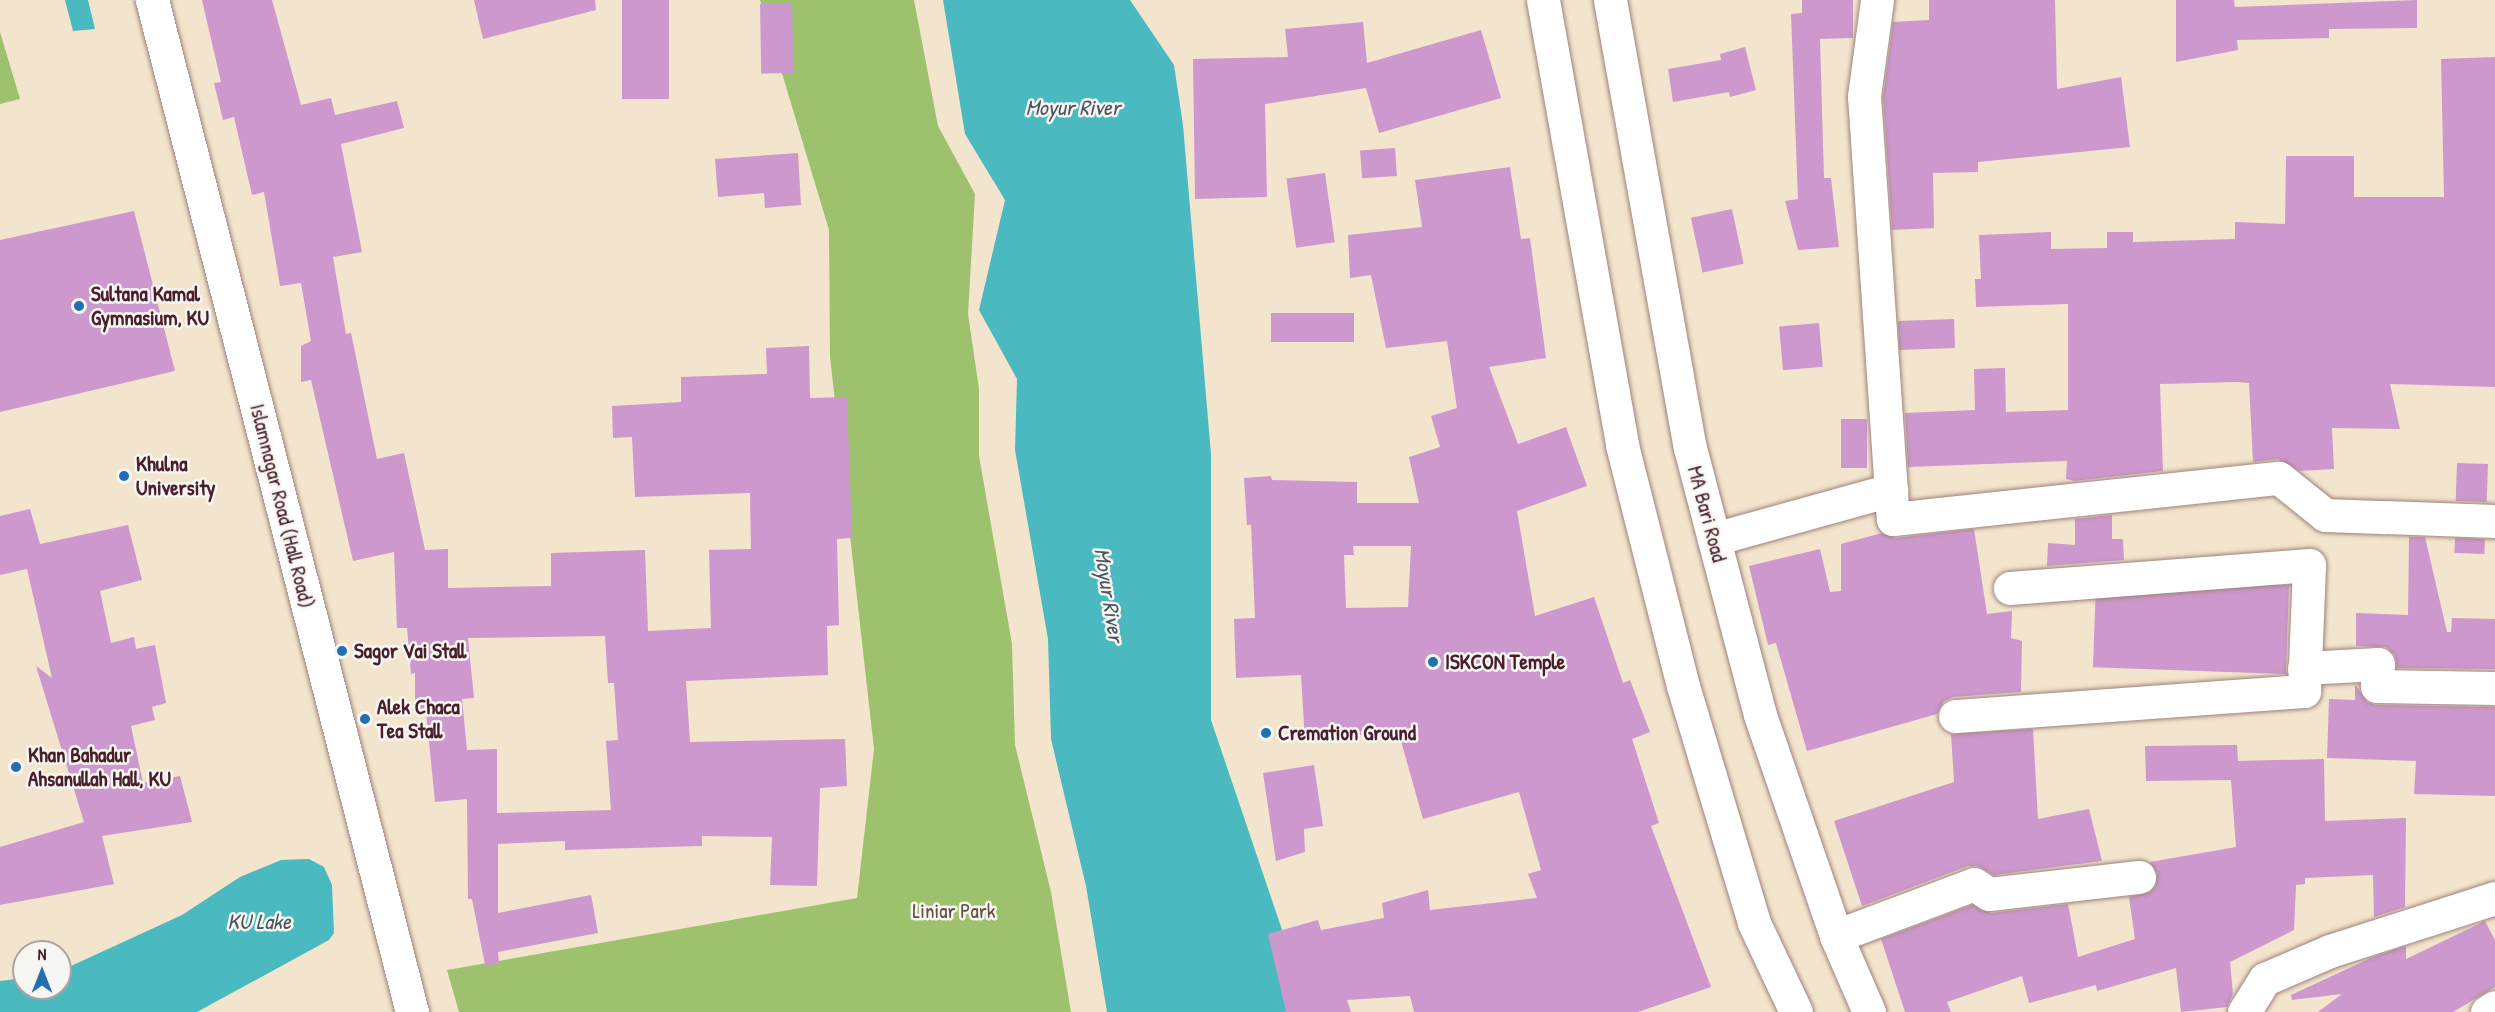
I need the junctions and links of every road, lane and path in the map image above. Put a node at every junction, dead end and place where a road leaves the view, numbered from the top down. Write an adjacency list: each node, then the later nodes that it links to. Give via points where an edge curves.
1 (152, 0): 16 (street, Islamnagar Road (Hall Road))
2 (1543, 0): 17 (street, via 1628,468 1683,686 1754,923)
3 (1610, 0): 7 (street, MA Bari Road, via 1690,448)
4 (1877, 0): 5 (street, via 1864,96)
5 (1891, 490): 6 (street, via 1893,519 2279,478 2325,515); 7 (street)
6 (2495, 521)
7 (1714, 539): 14 (street, MA Bari Road, via 1761,715)
8 (2010, 588): 9 (street, via 2309,565)
9 (2304, 668): 10 (street, via 2378,664 2377,686); 11 (street, via 2304,691)
10 (2495, 688)
11 (1955, 717)
12 (2139, 878): 14 (street, via 1989,894 1974,884)
13 (2495, 898): 19 (street, via 2330,951 2265,979)
14 (1836, 936): 18 (street, MA Bari Road)
15 (2495, 1007): 20 (street)
16 (412, 1012)
17 (1796, 1012)
18 (1869, 1012)
19 (2244, 1012)
20 (2487, 1012)

